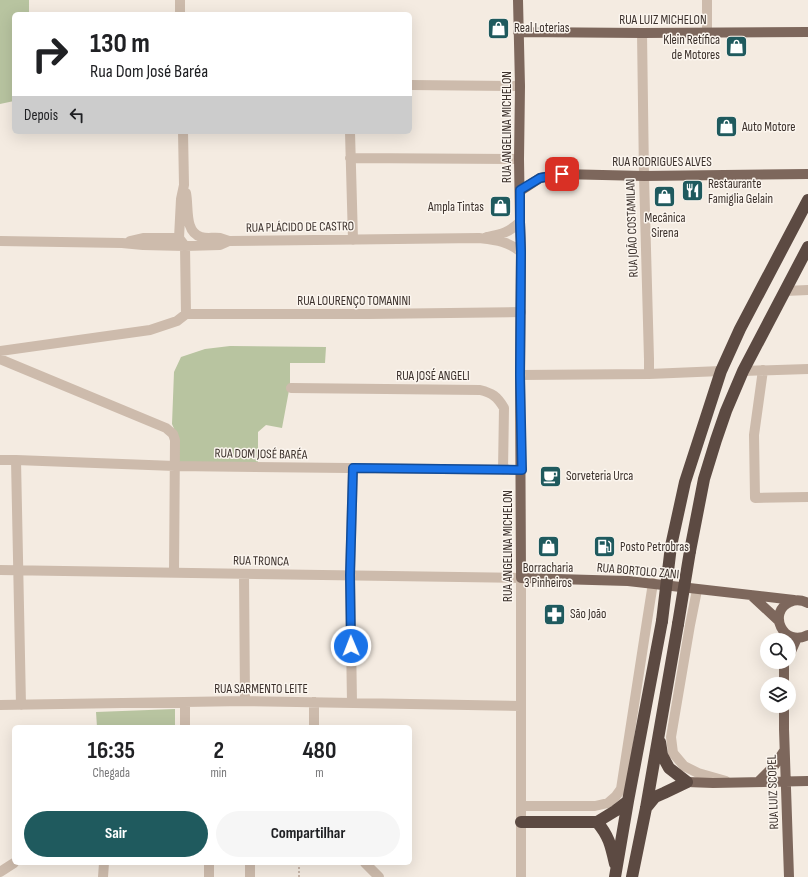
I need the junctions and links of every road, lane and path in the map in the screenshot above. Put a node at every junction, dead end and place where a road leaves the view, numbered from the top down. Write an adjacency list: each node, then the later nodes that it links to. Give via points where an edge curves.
1 (180, 0): 4 (street)
2 (518, 0): 5 (main road, RUA ANGELINA MICHELON)
3 (708, 0): 8 (street)
4 (180, 12)
5 (518, 32): 7 (main road, RUA LUIZ MICHELON); 10 (main road, RUA ANGELINA MICHELON)
6 (808, 32): 8 (main road, RUA LUIZ MICHELON)
7 (642, 33): 8 (main road, RUA LUIZ MICHELON); 16 (street, RUA JOÃO COSTAMILAN)
8 (707, 33)
9 (412, 85): 10 (street)
10 (520, 86): 14 (main road, RUA ANGELINA MICHELON)
11 (182, 134): 17 (street)
12 (350, 134): 13 (street)
13 (350, 158): 14 (street); 22 (street)
14 (519, 159): 18 (main road, RUA ANGELINA MICHELON)
15 (808, 174): 16 (main road, RUA RODRIGUES ALVES)
16 (644, 176): 18 (main road, RUA RODRIGUES ALVES, via 562,174 540,178); 38 (street, RUA JOÃO COSTAMILAN)
17 (184, 185): 24 (street, via 192,231 203,238); 25 (street, via 181,199)
18 (520, 190): 20 (main road, RUA ANGELINA MICHELON)
19 (808, 200): 36 (highway)
20 (520, 222): 21 (street, RUA PLÁCIDO DE CASTRO, via 501,234); 27 (main road, RUA ANGELINA MICHELON)
21 (479, 238): 22 (street, RUA PLÁCIDO DE CASTRO); 27 (street, RUA PLÁCIDO DE CASTRO, via 504,242)
22 (353, 240): 24 (street, RUA PLÁCIDO DE CASTRO)
23 (0, 241): 25 (street, RUA PLÁCIDO DE CASTRO, via 122,242 143,245)
24 (229, 241): 25 (street, RUA PLÁCIDO DE CASTRO, via 220,245)
25 (182, 242): 31 (street)
26 (808, 246): 29 (highway)
27 (521, 252): 30 (main road, RUA ANGELINA MICHELON)
28 (808, 290): 29 (street)
29 (785, 291): 37 (highway)
30 (521, 312): 31 (street, RUA LOURENÇO TOMANINI); 39 (main road, RUA ANGELINA MICHELON)
31 (186, 314): 32 (street, via 177,321 150,330)
32 (0, 351)
33 (0, 359): 43 (street, via 166,428 175,440)
34 (808, 369): 35 (street)
35 (762, 370): 37 (street); 47 (street, via 754,435 755,498)
36 (721, 371): 38 (street); 80 (highway, bridge, via 685,482 671,546 662,621)
37 (743, 371): 73 (highway, bridge, via 726,411 704,479)
38 (649, 374): 39 (street)
39 (520, 375): 46 (main road, RUA ANGELINA MICHELON)
40 (291, 388): 45 (street, RUA JOSÉ ANGELI, via 480,390 491,393 499,399 504,408)
41 (0, 460): 42 (street, RUA DOM JOSÉ BARÉA)
42 (16, 460): 43 (street, RUA DOM JOSÉ BARÉA); 49 (street)
43 (175, 466): 44 (street, RUA DOM JOSÉ BARÉA); 50 (street)
44 (353, 468): 45 (street, RUA DOM JOSÉ BARÉA); 52 (street)
45 (503, 470): 46 (street, RUA DOM JOSÉ BARÉA)
46 (522, 470): 53 (main road, RUA ANGELINA MICHELON)
47 (808, 497)
48 (0, 570): 49 (street, RUA TRONCA)
49 (18, 570): 50 (street, RUA TRONCA); 68 (street)
50 (174, 573): 51 (street, RUA TRONCA)
51 (244, 574): 52 (street, RUA TRONCA); 63 (street)
52 (350, 575): 53 (street, RUA TRONCA); 66 (street)
53 (521, 578): 54 (main road, RUA BORTOLO ZANI); 69 (street, RUA ANGELINA MICHELON)
54 (652, 583): 55 (main road, RUA BORTOLO ZANI); 81 (street, via 621,789 608,803 595,806)
55 (698, 590): 56 (main road, RUA BORTOLO ZANI); 79 (street, via 678,690 670,737 671,745 673,753 684,766)
56 (751, 595): 57 (main road, RUA BORTOLO ZANI); 59 (main road)
57 (794, 600): 58 (main road, RUA BORTOLO ZANI); 59 (main road, via 788,602 781,610)
58 (808, 603)
59 (779, 623): 60 (main road); 61 (main road, via 783,631 791,637)
60 (781, 633)
61 (804, 638): 62 (main road)
62 (796, 649)
63 (245, 701): 64 (street, RUA SARMENTO LEITE); 65 (street, RUA SARMENTO LEITE)
64 (185, 702): 68 (street, RUA SARMENTO LEITE); 71 (street)
65 (314, 702): 66 (street, RUA SARMENTO LEITE); 72 (street)
66 (352, 703): 69 (street, RUA SARMENTO LEITE)
67 (0, 705): 68 (street, RUA SARMENTO LEITE)
68 (21, 705)
69 (522, 706): 81 (street, RUA ANGELINA MICHELON)
70 (784, 713): 74 (main road, RUA LUIZ SCOPEL)
71 (185, 725)
72 (314, 725)
73 (658, 736): 77 (highway, via 662,755 669,768); 82 (highway)
74 (784, 751): 75 (main road, RUA LUIZ SCOPEL); 78 (main road)
75 (785, 781): 76 (main road); 78 (main road); 100 (main road, RUA LUIZ SCOPEL)
76 (808, 781)
77 (687, 782): 79 (main road); 82 (highway, via 664,792)
78 (758, 782): 79 (main road)
79 (732, 783)
80 (628, 801): 84 (highway); 92 (highway)
81 (522, 806): 83 (street, RUA ANGELINA MICHELON)
82 (646, 808): 99 (highway)
83 (522, 822): 84 (highway); 98 (street, RUA ANGELINA MICHELON)
84 (597, 822): 92 (highway, via 610,842)
85 (12, 864): 91 (street)
86 (104, 865): 93 (street)
87 (209, 865): 94 (street)
88 (250, 865): 95 (street)
89 (299, 865): 96 (path)
90 (368, 865): 97 (street)
91 (0, 872)
92 (615, 874)
93 (103, 877)
94 (209, 877)
95 (250, 877)
96 (299, 877)
97 (379, 877)
98 (521, 877)
99 (632, 877)
100 (789, 877)

